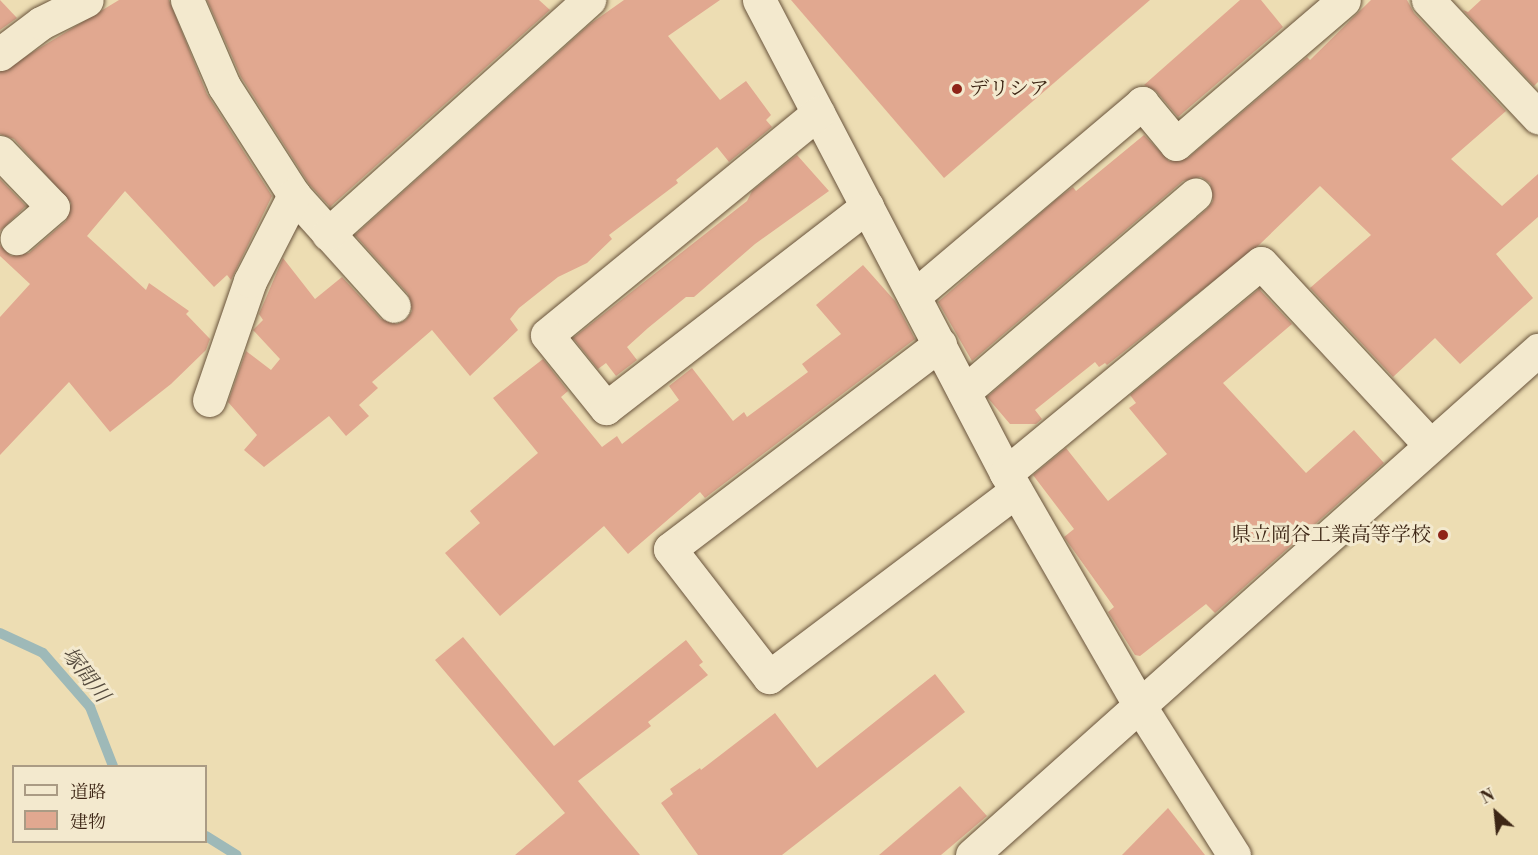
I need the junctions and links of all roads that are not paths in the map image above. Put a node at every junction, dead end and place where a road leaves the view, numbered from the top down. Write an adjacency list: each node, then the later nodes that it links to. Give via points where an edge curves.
1 (87, 0): 7 (street)
2 (187, 0): 12 (street, via 224,86)
3 (590, 0): 15 (street)
4 (759, 0): 9 (street)
5 (1344, 0): 17 (street, via 1176,144 1142,103)
6 (1428, 0): 10 (street)
7 (32, 11): 8 (street)
8 (0, 54)
9 (818, 113): 14 (street); 14 (street, via 547,335 606,408)
10 (1538, 117)
11 (0, 152): 16 (street, via 52,207)
12 (294, 195): 15 (street); 22 (street, via 250,281)
13 (1195, 195): 21 (street)
14 (867, 206): 17 (street)
15 (328, 234): 18 (street)
16 (17, 238)
17 (914, 296): 19 (street)
18 (394, 306)
19 (940, 344): 21 (street); 24 (street, via 670,549 769,677)
20 (1538, 350): 23 (street)
21 (964, 392): 24 (street)
22 (209, 400)
23 (1430, 444): 24 (street, via 1261,263); 25 (street)
24 (1011, 482): 25 (street)
25 (1141, 708): 26 (street); 27 (street)
26 (972, 855)
27 (1234, 855)

